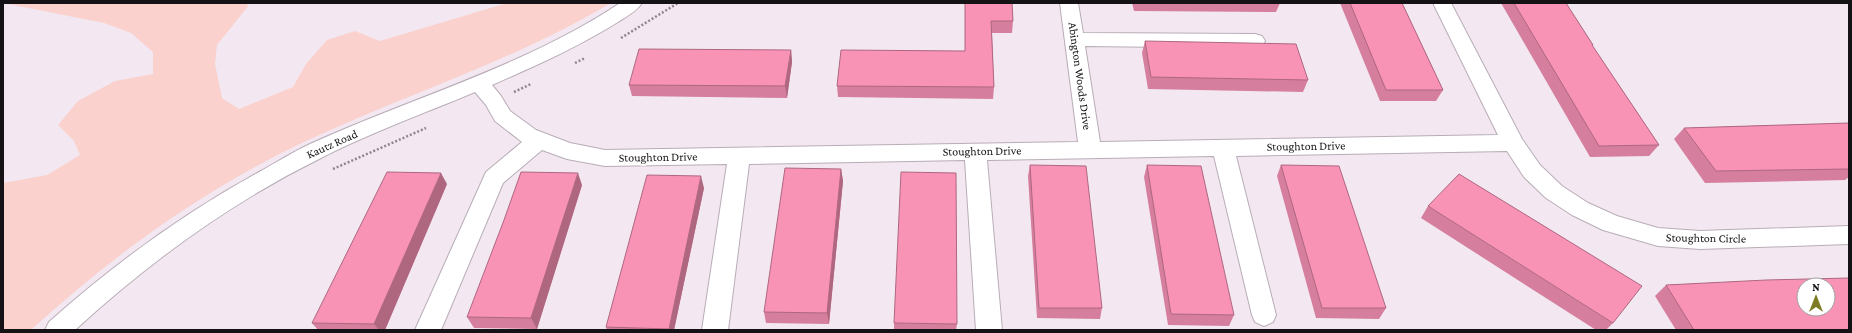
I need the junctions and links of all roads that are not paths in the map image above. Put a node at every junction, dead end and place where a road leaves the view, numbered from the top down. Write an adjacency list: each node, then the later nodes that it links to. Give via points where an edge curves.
1 (633, 3): 6 (street, Kautz Road, via 562,45)
2 (1069, 3): 4 (street, Abington Woods Drive)
3 (1442, 3): 8 (street, Stoughton Circle)
4 (1074, 39): 5 (street); 10 (street, Abington Woods Drive)
5 (1255, 41)
6 (478, 83): 7 (street, Stoughton Drive, via 494,101 502,116 528,136); 15 (street, Kautz Road, via 322,148 233,196 154,248)
7 (538, 140): 12 (street, Stoughton Drive, via 567,151 605,158); 16 (street, via 494,178)
8 (1514, 143): 9 (street, Stoughton Drive); 13 (street, Stoughton Circle, via 1532,171 1554,192 1580,209 1611,224 1658,238 1700,240)
9 (1223, 147): 10 (street, Stoughton Drive); 14 (street)
10 (1090, 149): 11 (street, Stoughton Drive)
11 (976, 151): 12 (street, Stoughton Drive); 18 (street)
12 (739, 155): 17 (street)
13 (1849, 235)
14 (1264, 315)
15 (58, 330)
16 (428, 330)
17 (715, 330)
18 (989, 330)

